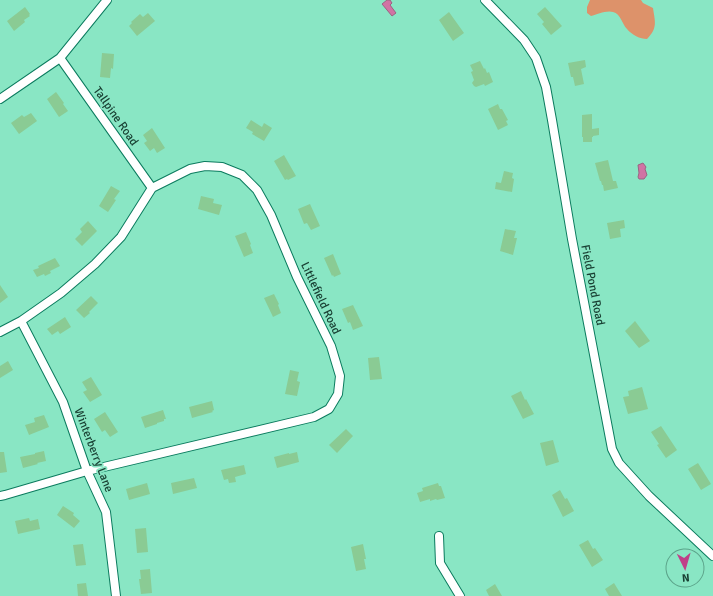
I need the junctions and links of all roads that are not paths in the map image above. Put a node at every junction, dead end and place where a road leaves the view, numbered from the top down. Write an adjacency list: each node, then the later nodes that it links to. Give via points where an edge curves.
1 (107, 0): 3 (street)
2 (485, 0): 11 (street, Field Pond Road, via 524,40 536,58 546,87 612,450 619,463 649,496)
3 (60, 58): 4 (street); 5 (street, Tallpine Road)
4 (0, 99)
5 (152, 188): 6 (street, via 121,237 95,264 61,294); 8 (street, Littlefield Road, via 190,169 205,166 222,167 242,175 257,190 331,346 340,376 338,394 329,408 314,417)
6 (21, 321): 7 (street); 8 (street, Winterberry Lane, via 63,402)
7 (0, 332)
8 (87, 471): 9 (street, Littlefield Road); 12 (street, Winterberry Lane, via 106,512)
9 (0, 496)
10 (439, 536): 13 (street, via 440,563)
11 (713, 556)
12 (116, 596)
13 (460, 596)

